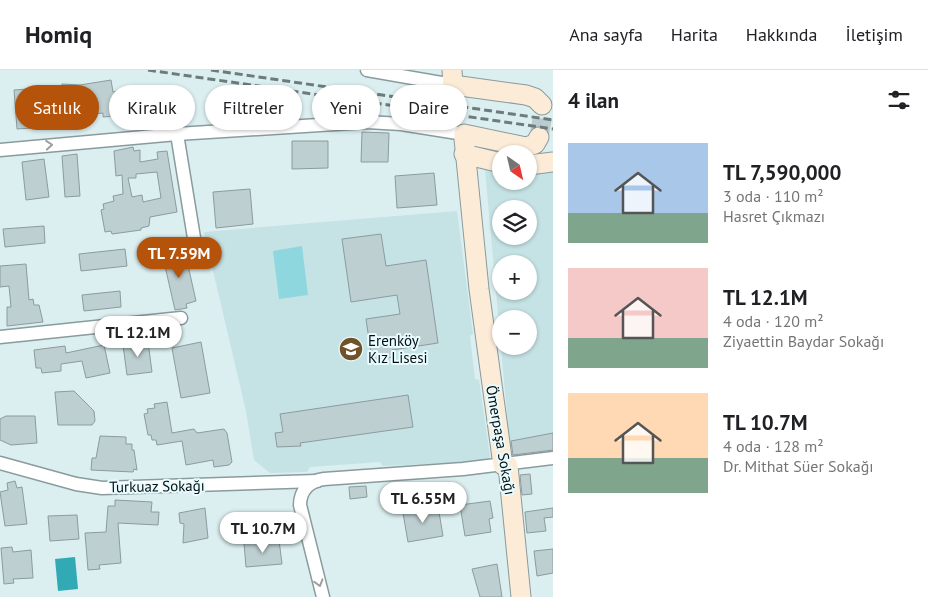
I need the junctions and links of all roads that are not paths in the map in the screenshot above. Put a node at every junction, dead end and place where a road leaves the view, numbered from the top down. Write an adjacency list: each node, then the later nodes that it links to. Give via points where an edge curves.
1 (367, 70): 2 (street)
2 (452, 78): 3 (street, via 526,95)
3 (542, 105)
4 (177, 134): 5 (street, via 372,122); 7 (street, one-way to 4); 12 (street)
5 (464, 134): 6 (street, via 525,146 534,144); 8 (street, Ömerpaşa Sokağı)
6 (539, 137)
7 (0, 150)
8 (464, 154): 9 (street); 17 (street, Ömerpaşa Sokağı)
9 (492, 160)
10 (553, 162): 11 (street)
11 (538, 164)
12 (195, 244)
13 (181, 318): 14 (street)
14 (0, 337)
15 (553, 458): 17 (street, Turkuaz Sokağı)
16 (0, 463): 18 (street, Turkuaz Sokağı, via 102,488)
17 (503, 464): 18 (street, Turkuaz Sokağı); 20 (street, Ömerpaşa Sokağı, via 508,466)
18 (317, 481): 19 (street, one-way to 19, via 302,492 300,505)
19 (322, 597)
20 (521, 597)

